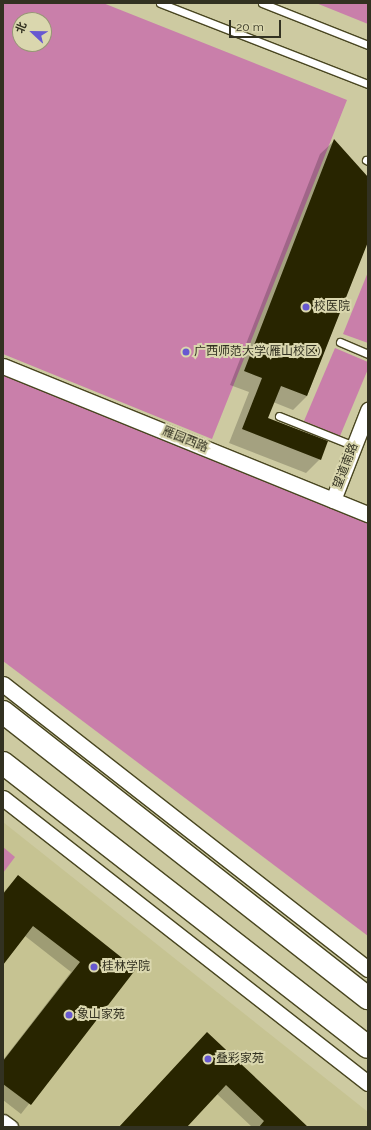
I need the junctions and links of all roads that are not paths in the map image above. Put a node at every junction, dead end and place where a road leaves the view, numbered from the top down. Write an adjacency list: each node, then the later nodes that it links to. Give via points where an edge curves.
1 (160, 3): 4 (lane)
2 (262, 3): 3 (lane)
3 (368, 45)
4 (368, 84)
5 (340, 342): 6 (lane)
6 (368, 354)
7 (3, 366): 11 (street, 雁园西路)
8 (368, 410): 10 (street, 望道南路)
9 (279, 416): 10 (lane)
10 (354, 446): 11 (street, 望道南路)
11 (333, 500): 12 (street, 雁园西路)
12 (368, 514)
13 (3, 684): 17 (street)
14 (3, 712): 18 (main road)
15 (3, 763): 19 (main road)
16 (3, 798): 20 (street)
17 (368, 969)
18 (368, 998)
19 (368, 1047)
20 (368, 1082)
21 (3, 1122): 22 (street)
22 (10, 1127)

